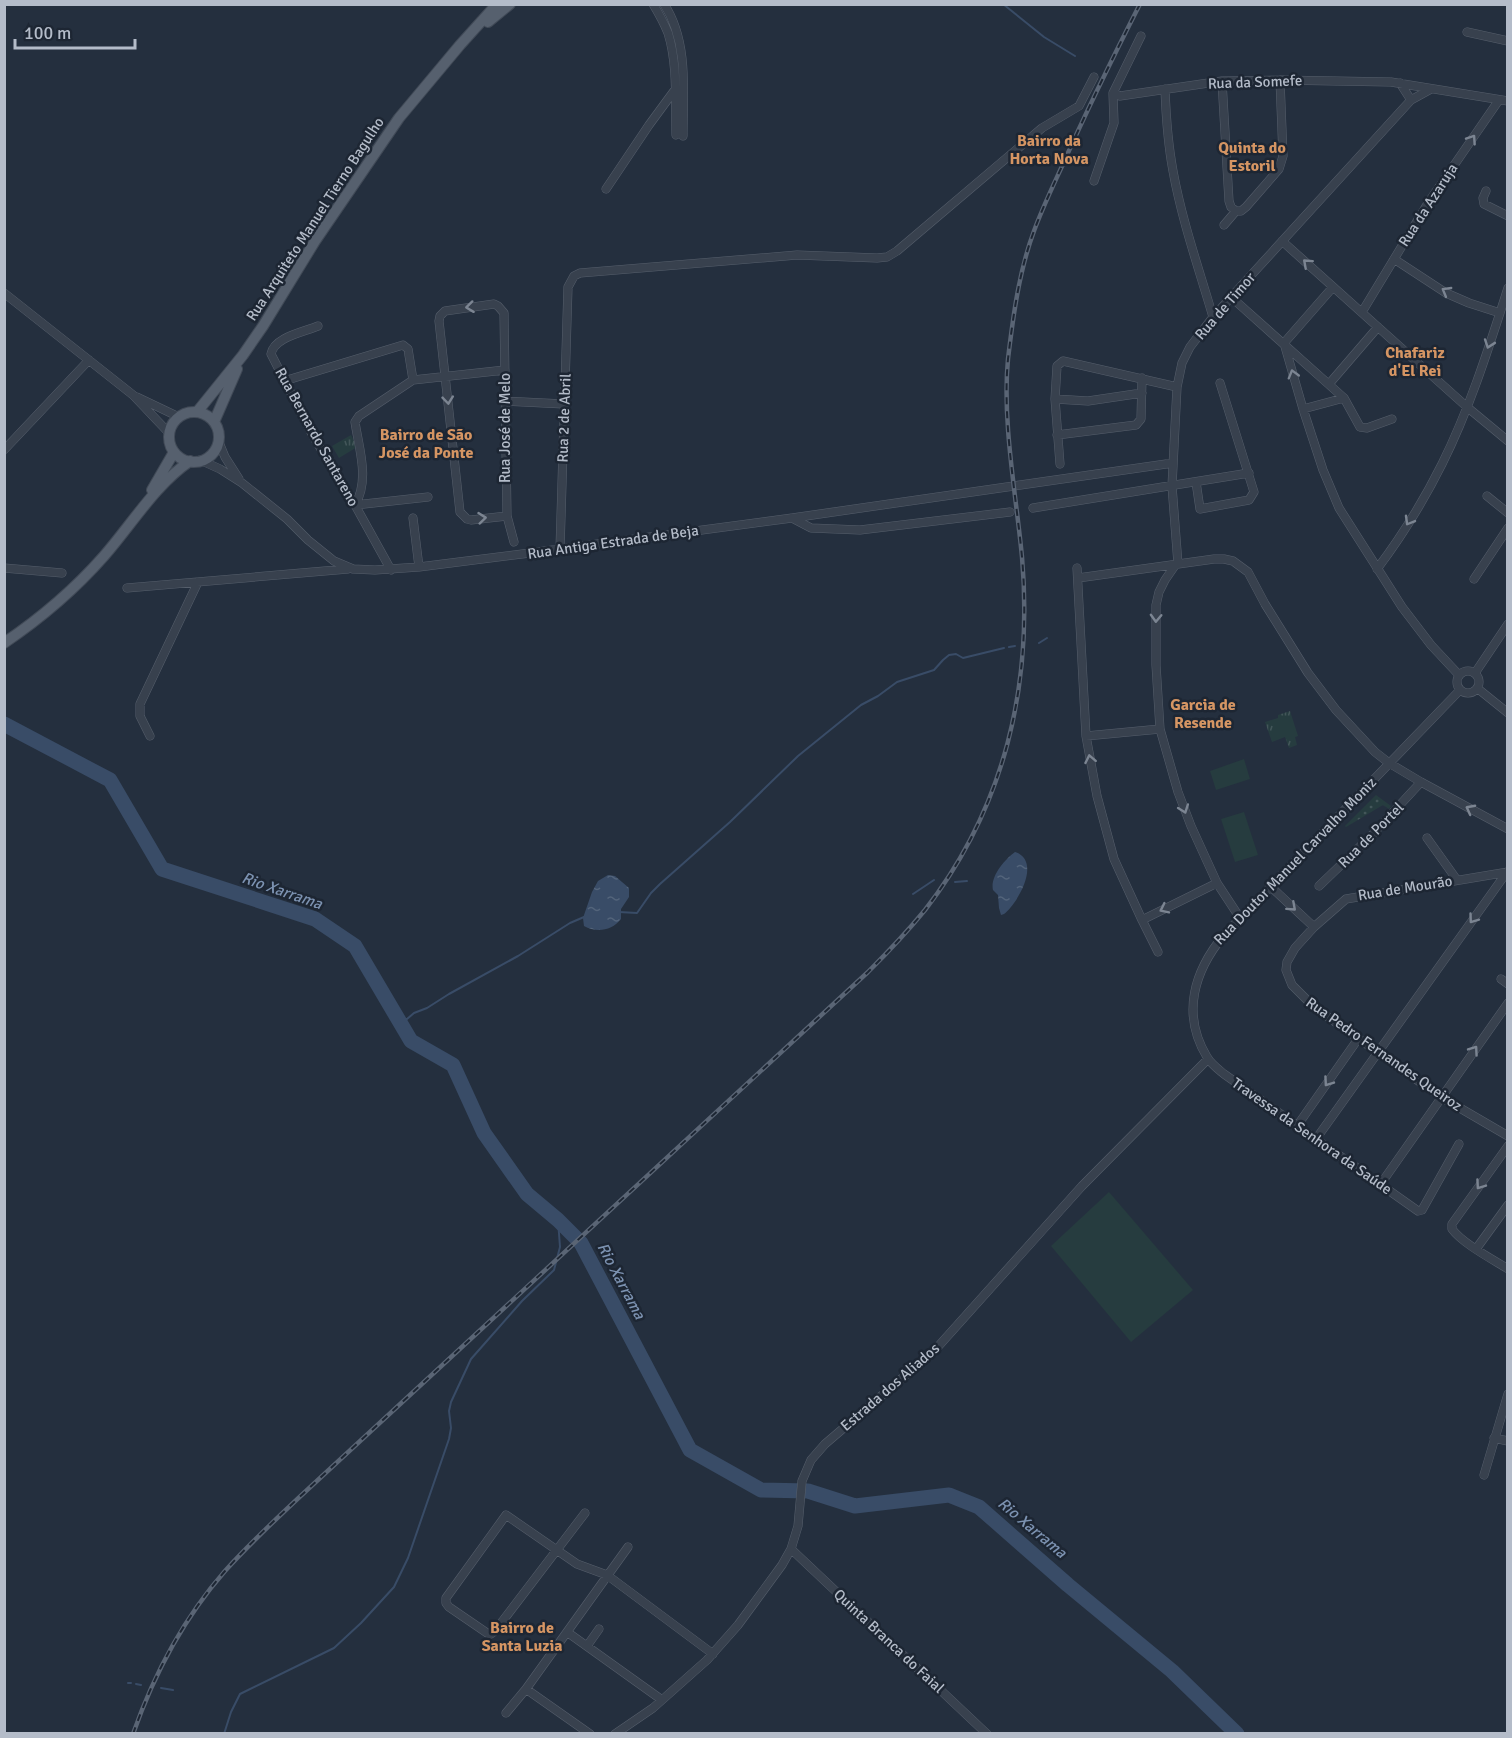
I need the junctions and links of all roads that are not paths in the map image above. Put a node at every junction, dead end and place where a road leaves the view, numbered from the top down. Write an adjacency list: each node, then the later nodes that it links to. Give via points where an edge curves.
1 (497, 4): 8 (main road, Rua Arquiteto Manuel Tierno Bagulho)
2 (510, 4): 8 (main road, Rua Arquiteto Manuel Tierno Bagulho)
3 (653, 4): 16 (street, via 669,35)
4 (664, 4): 11 (street, via 678,34)
5 (1467, 32): 7 (street)
6 (1140, 36): 17 (street)
7 (1508, 41)
8 (460, 45): 38 (main road, Rua Arquiteto Manuel Tierno Bagulho, via 399,118)
9 (1094, 77): 53 (street, Rua 2 de Abril, via 1079,106 1042,128 887,257 797,255 574,276 568,287)
10 (1280, 80): 12 (street, Rua da Somefe); 13 (street, Rua da Somefe); 23 (street, via 1282,162 1246,207)
11 (683, 81): 16 (street); 16 (street, via 680,136)
12 (1222, 81): 14 (street, Rua da Somefe); 23 (street, via 1229,201)
13 (1400, 83): 15 (street, Rua da Somefe); 18 (street)
14 (1164, 89): 17 (street, Rua da Somefe, via 1120,96); 34 (street, via 1177,192)
15 (1431, 89): 18 (street, Rua de Timor); 19 (street, Rua da Somefe)
16 (675, 91): 21 (street)
17 (1113, 93): 20 (street, via 1114,123)
18 (1412, 100): 26 (street, Rua de Timor)
19 (1503, 100): 27 (street, Rua da Azaruja, one-way to 19, via 1428,203)
20 (1094, 181)
21 (606, 189)
22 (1486, 191): 24 (street, via 1484,204)
23 (1236, 211): 25 (street)
24 (1508, 216)
25 (1224, 225)
26 (1282, 241): 28 (street, one-way to 26); 31 (street, Rua de Timor)
27 (1394, 259): 32 (street, Rua da Azaruja); 33 (street, one-way to 27, via 1446,292)
28 (1333, 287): 32 (street); 37 (street)
29 (1508, 288): 33 (street)
30 (4, 293): 39 (street)
31 (1231, 297): 34 (street, Rua de Timor); 37 (street)
32 (1362, 312): 36 (street)
33 (1500, 313): 54 (street, one-way to 54)
34 (1213, 317): 47 (street, Rua de Timor, via 1190,347)
35 (318, 326): 44 (street, Rua Bernardo Santareno, via 283,340 272,350)
36 (1378, 327): 46 (street); 54 (street)
37 (1284, 344): 46 (street); 55 (street, one-way to 37)
38 (243, 355): 56 (main road, Rua Arquiteto Manuel Tierno Bagulho); 59 (main road, Rua Arquiteto Manuel Tierno Bagulho)
39 (88, 360): 49 (street); 64 (street)
40 (505, 370): 41 (street); 41 (street, Rua José de Melo, one-way to 41, via 504,313 494,304 483,305 445,311 440,316); 52 (street, Rua José de Melo)
41 (445, 376): 43 (street); 79 (street, one-way to 79, via 460,512 471,520)
42 (1142, 378): 47 (street); 48 (street); 51 (street, via 1063,361 1058,366)
43 (413, 380): 44 (street, via 408,349 403,345); 75 (street, via 356,419 364,474 362,492)
44 (284, 381): 75 (street, Rua Bernardo Santareno)
45 (1220, 382): 69 (street)
46 (1329, 384): 50 (street)
47 (1177, 387): 67 (street, Rua de Timor)
48 (1142, 393): 51 (street, via 1088,401); 61 (street, via 1141,419 1137,425)
49 (133, 396): 57 (street); 60 (street)
50 (1344, 398): 55 (street); 58 (street, via 1360,427)
51 (1055, 399): 61 (street)
52 (505, 401): 53 (street); 79 (street, Rua José de Melo)
53 (564, 404): 85 (street, Rua 2 de Abril)
54 (1467, 407): 63 (street); 93 (street, one-way to 93, via 1442,464)
55 (1303, 409): 93 (street, via 1340,508)
56 (197, 412): 57 (main road); 59 (main road)
57 (179, 417): 60 (main road)
58 (1392, 419)
59 (213, 422): 62 (main road)
60 (169, 433): 65 (main road)
61 (1057, 435): 68 (street)
62 (218, 440): 66 (main road, via 212,453); 71 (street)
63 (1508, 441)
64 (4, 450)
65 (174, 452): 66 (main road); 82 (main road)
66 (195, 461): 71 (street, via 220,468); 82 (main road, via 174,472)
67 (1173, 463): 72 (street, Rua de Timor); 81 (street)
68 (1060, 464)
69 (1249, 473): 70 (street); 70 (street, via 1254,492 1250,500 1200,509)
70 (1196, 482): 72 (street)
71 (242, 483): 92 (street, Rua Antiga Estrada de Beja, via 325,554)
72 (1172, 486): 76 (street); 88 (street, Rua de Timor)
73 (1487, 496): 78 (street)
74 (428, 497): 75 (street)
75 (355, 505): 94 (street, Rua Bernardo Santareno)
76 (1033, 508)
77 (1011, 512): 81 (street, Rua Antiga Estrada de Beja, via 860,530 811,528)
78 (1508, 513)
79 (507, 516): 84 (street, Rua José de Melo)
80 (413, 518): 89 (street)
81 (792, 518): 85 (street, Rua Antiga Estrada de Beja)
82 (135, 519): 101 (main road, via 71,591)
83 (1508, 528): 97 (street)
84 (514, 542): 86 (street); 87 (street)
85 (560, 549): 86 (street, Rua Antiga Estrada de Beja)
86 (530, 553): 87 (street, Rua Antiga Estrada de Beja)
87 (502, 557): 89 (street, Rua Antiga Estrada de Beja)
88 (1177, 564): 96 (street); 107 (street, one-way to 107, via 1165,580 1156,605); 110 (street, via 1224,559 1241,566 1308,673 1336,710)
89 (419, 567): 94 (street, Rua Antiga Estrada de Beja)
90 (4, 568): 95 (street)
91 (1077, 568): 96 (street)
92 (352, 569): 94 (street, Rua Antiga Estrada de Beja); 98 (street)
93 (1377, 569): 103 (street, via 1402,608)
94 (391, 570)
95 (62, 573)
96 (1078, 578): 109 (street)
97 (1474, 579)
98 (198, 582): 99 (street); 108 (street, via 140,704 140,716)
99 (128, 588)
100 (1508, 624): 102 (street)
101 (4, 643)
102 (1475, 673): 103 (street, via 1465,671); 104 (street)
103 (1459, 675): 105 (street)
104 (1477, 688): 105 (street, via 1469,693); 106 (street)
105 (1460, 690): 110 (street, Rua Doutor Manuel Carvalho Moniz)
106 (1508, 713)
107 (1160, 729): 109 (street); 116 (street, one-way to 116, via 1178,792)
108 (150, 736)
109 (1086, 736): 120 (street, one-way to 109, via 1114,859)
110 (1389, 763): 111 (street); 117 (street, Rua Doutor Manuel Carvalho Moniz)
111 (1421, 782): 112 (street, one-way to 111); 118 (street, Rua de Portel)
112 (1508, 829)
113 (1427, 838): 115 (street)
114 (1507, 872): 115 (street, Rua de Mourão); 125 (street, one-way to 125)
115 (1457, 880): 121 (street, Rua de Mourão, via 1346,899)
116 (1217, 883): 119 (street); 120 (street, one-way to 120)
117 (1270, 886): 119 (street, Rua Doutor Manuel Carvalho Moniz); 121 (street, one-way to 121)
118 (1319, 886)
119 (1240, 918): 126 (street, Rua Doutor Manuel Carvalho Moniz, via 1210,951 1194,994 1198,1038)
120 (1142, 920): 122 (street)
121 (1314, 927): 124 (street, Rua Pedro Fernandes Queiroz, via 1290,955 1288,977 1305,999)
122 (1158, 952)
123 (1508, 1003): 127 (street, one-way to 123)
124 (1358, 1039): 125 (street, Rua Pedro Fernandes Queiroz); 128 (street, one-way to 128)
125 (1377, 1052): 127 (street, Rua Pedro Fernandes Queiroz); 130 (street)
126 (1208, 1059): 128 (street, Travessa da Senhora da Saúde); 143 (street, Estrada dos Aliados, via 1082,1186 934,1350 811,1460 802,1481 798,1526)
127 (1442, 1097): 129 (street, Rua Pedro Fernandes Queiroz); 133 (street)
128 (1297, 1126): 130 (street, Travessa da Senhora da Saúde)
129 (1508, 1136)
130 (1316, 1139): 133 (street, Travessa da Senhora da Saúde)
131 (1459, 1144): 133 (street, Travessa da Senhora da Saúde, via 1422,1210)
132 (1508, 1146): 135 (street, one-way to 135, via 1452,1224 1455,1233)
133 (1380, 1185)
134 (1508, 1204): 135 (street)
135 (1476, 1249): 136 (street)
136 (1508, 1269)
137 (1508, 1394): 138 (street)
138 (1494, 1438): 139 (street); 140 (street)
139 (1508, 1441)
140 (1484, 1476)
141 (585, 1513): 144 (street)
142 (628, 1547): 145 (street)
143 (790, 1548): 149 (street, Estrada dos Aliados, via 782,1565); 155 (street, Quinta Branca do Faial)
144 (557, 1551): 144 (street, via 491,1634 446,1603 506,1515); 145 (street, via 577,1564)
145 (607, 1575): 147 (street); 149 (street)
146 (599, 1629): 148 (street)
147 (567, 1632): 148 (street); 150 (street)
148 (587, 1646): 151 (street)
149 (713, 1654): 151 (street, Estrada dos Aliados)
150 (526, 1689): 152 (street); 153 (street)
151 (662, 1700): 154 (street, Estrada dos Aliados)
152 (506, 1713)
153 (590, 1734)
154 (615, 1734)
155 (987, 1734)

